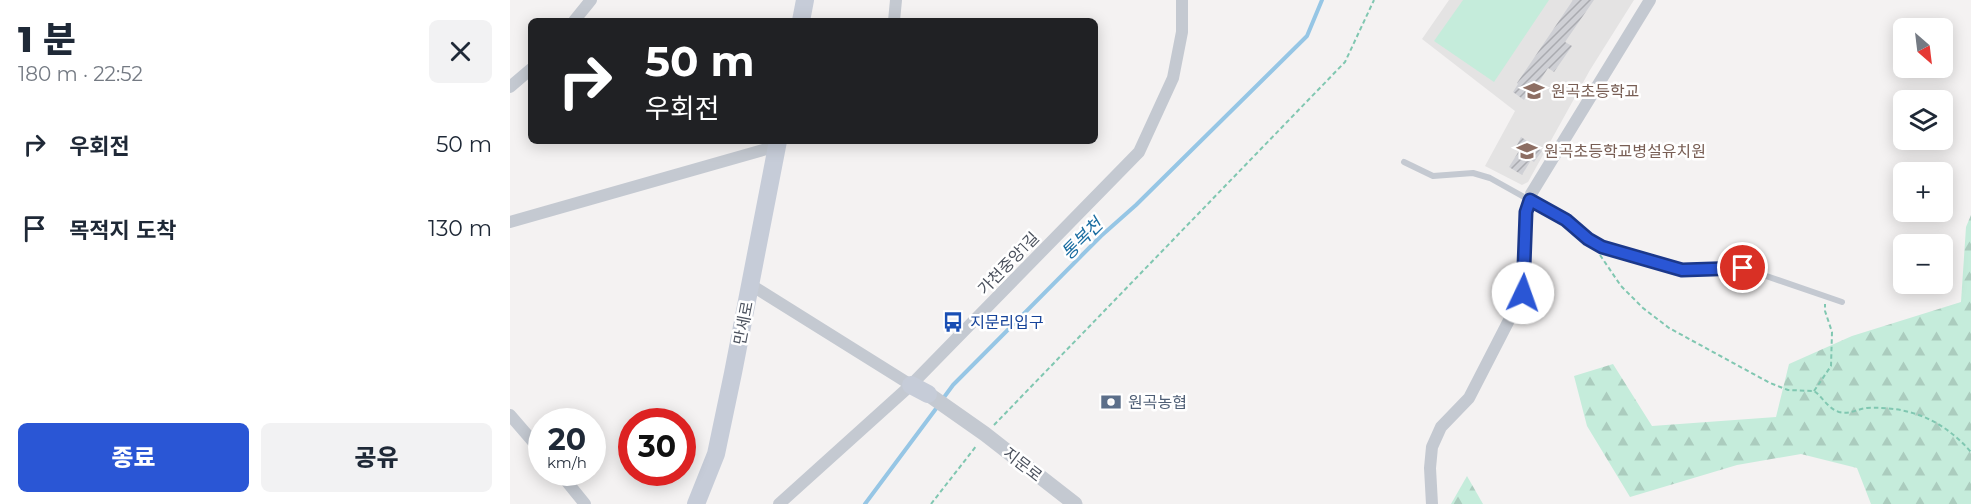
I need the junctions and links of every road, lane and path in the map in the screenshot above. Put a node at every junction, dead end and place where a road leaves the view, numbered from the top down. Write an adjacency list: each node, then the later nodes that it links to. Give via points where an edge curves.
1 (591, 0): 7 (street)
2 (805, 0): 8 (main road)
3 (896, 0): 9 (street)
4 (1182, 0): 20 (street, 가천중앙1길, via 1182,32 1173,78 1139,152)
5 (1374, 0): 24 (path, via 1345,62)
6 (1650, 0): 14 (street)
7 (576, 18)
8 (802, 18)
9 (894, 18)
10 (528, 72): 11 (street)
11 (510, 87)
12 (778, 144): 15 (street); 17 (main road, 만세로)
13 (1404, 162): 14 (lane, via 1433,176 1473,173 1490,178)
14 (1530, 200): 16 (lane, via 1566,220); 33 (street, via 1526,212 1523,293 1469,398 1441,426 1432,447)
15 (510, 222)
16 (1588, 239): 18 (lane, via 1602,247 1682,270 1743,268); 21 (path, via 1621,286 1670,328 1770,383 1788,390)
17 (751, 285): 20 (street); 28 (main road, 만세로, via 716,454)
18 (1826, 297): 19 (lane); 21 (path, via 1825,311 1832,332 1831,366)
19 (1842, 302)
20 (911, 386): 22 (main road); 30 (street, 가천중앙1길)
21 (1814, 391): 26 (path, via 1839,412 1864,408 1922,416 1945,427)
22 (928, 394): 24 (street, 지문로)
23 (510, 415): 25 (street)
24 (985, 434): 31 (path); 32 (street, 지문로)
25 (528, 436)
26 (1971, 452)
27 (570, 486): 29 (street)
28 (696, 503)
29 (585, 504)
30 (780, 504)
31 (931, 504)
32 (1075, 504)
33 (1432, 504)

